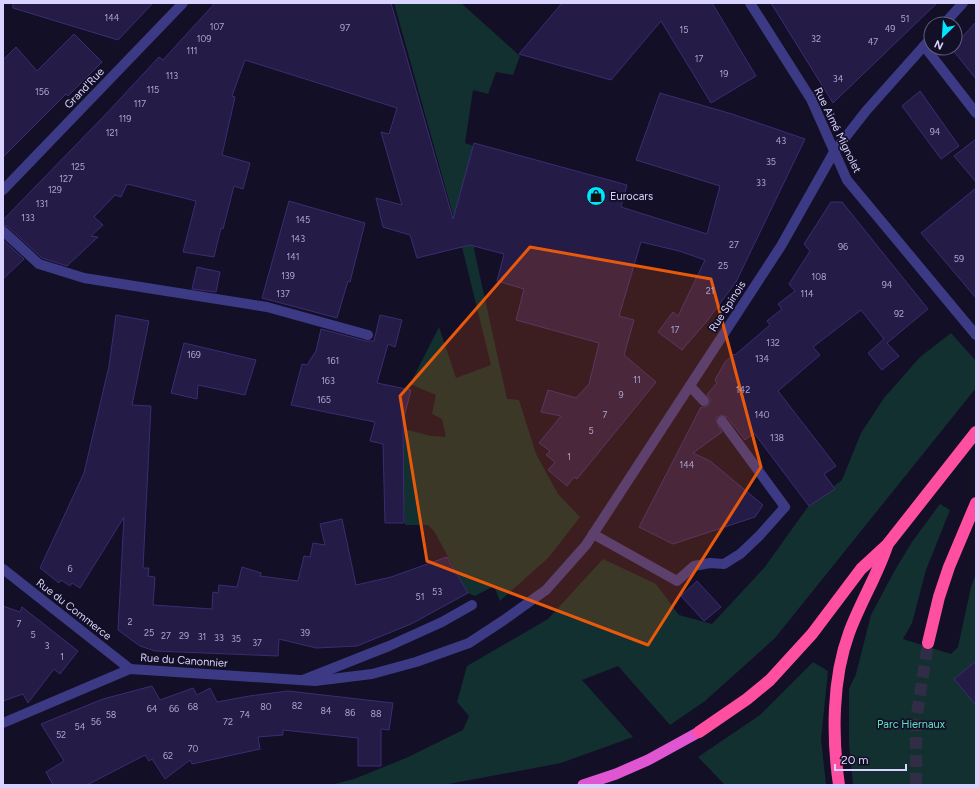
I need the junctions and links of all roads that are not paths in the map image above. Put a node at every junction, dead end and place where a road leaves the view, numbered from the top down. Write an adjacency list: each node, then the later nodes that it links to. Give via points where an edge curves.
1 (183, 3): 9 (street, Grand'Rue)
2 (750, 3): 8 (street, Rue Aimé Mignolet, via 811,99)
3 (963, 3): 4 (street)
4 (951, 16)
5 (923, 48): 8 (street, Rue Spinois, via 866,111)
6 (937, 56): 7 (street)
7 (976, 113)
8 (834, 152): 12 (street, Rue Aimé Mignolet, via 848,180); 13 (street, Rue Spinois, via 781,246)
9 (3, 190)
10 (3, 231): 11 (street, via 38,264 84,278 267,307)
11 (368, 335)
12 (976, 335)
13 (690, 386): 14 (street); 18 (street, Rue Spinois)
14 (704, 401)
15 (722, 421): 18 (street, via 785,507 740,554 724,564 694,566 677,581)
16 (976, 432): 19 (highway)
17 (976, 503): 23 (highway, via 949,567)
18 (593, 534): 21 (street, Rue Spinois)
19 (888, 545): 27 (highway, via 861,569 812,634 770,680); 29 (highway, via 848,634 837,682 835,724)
20 (3, 569): 24 (street, Rue du Commerce)
21 (546, 590): 25 (street, Rue du Canonnier, via 469,643 372,674 315,681)
22 (472, 605): 25 (street, Rue du Canonnier, via 396,643)
23 (928, 643)
24 (130, 669): 25 (street, Rue du Canonnier); 26 (street, Rue du Canonnier)
25 (303, 680)
26 (3, 723)
27 (700, 732): 28 (highway, via 648,760)
28 (583, 785)
29 (839, 785)

